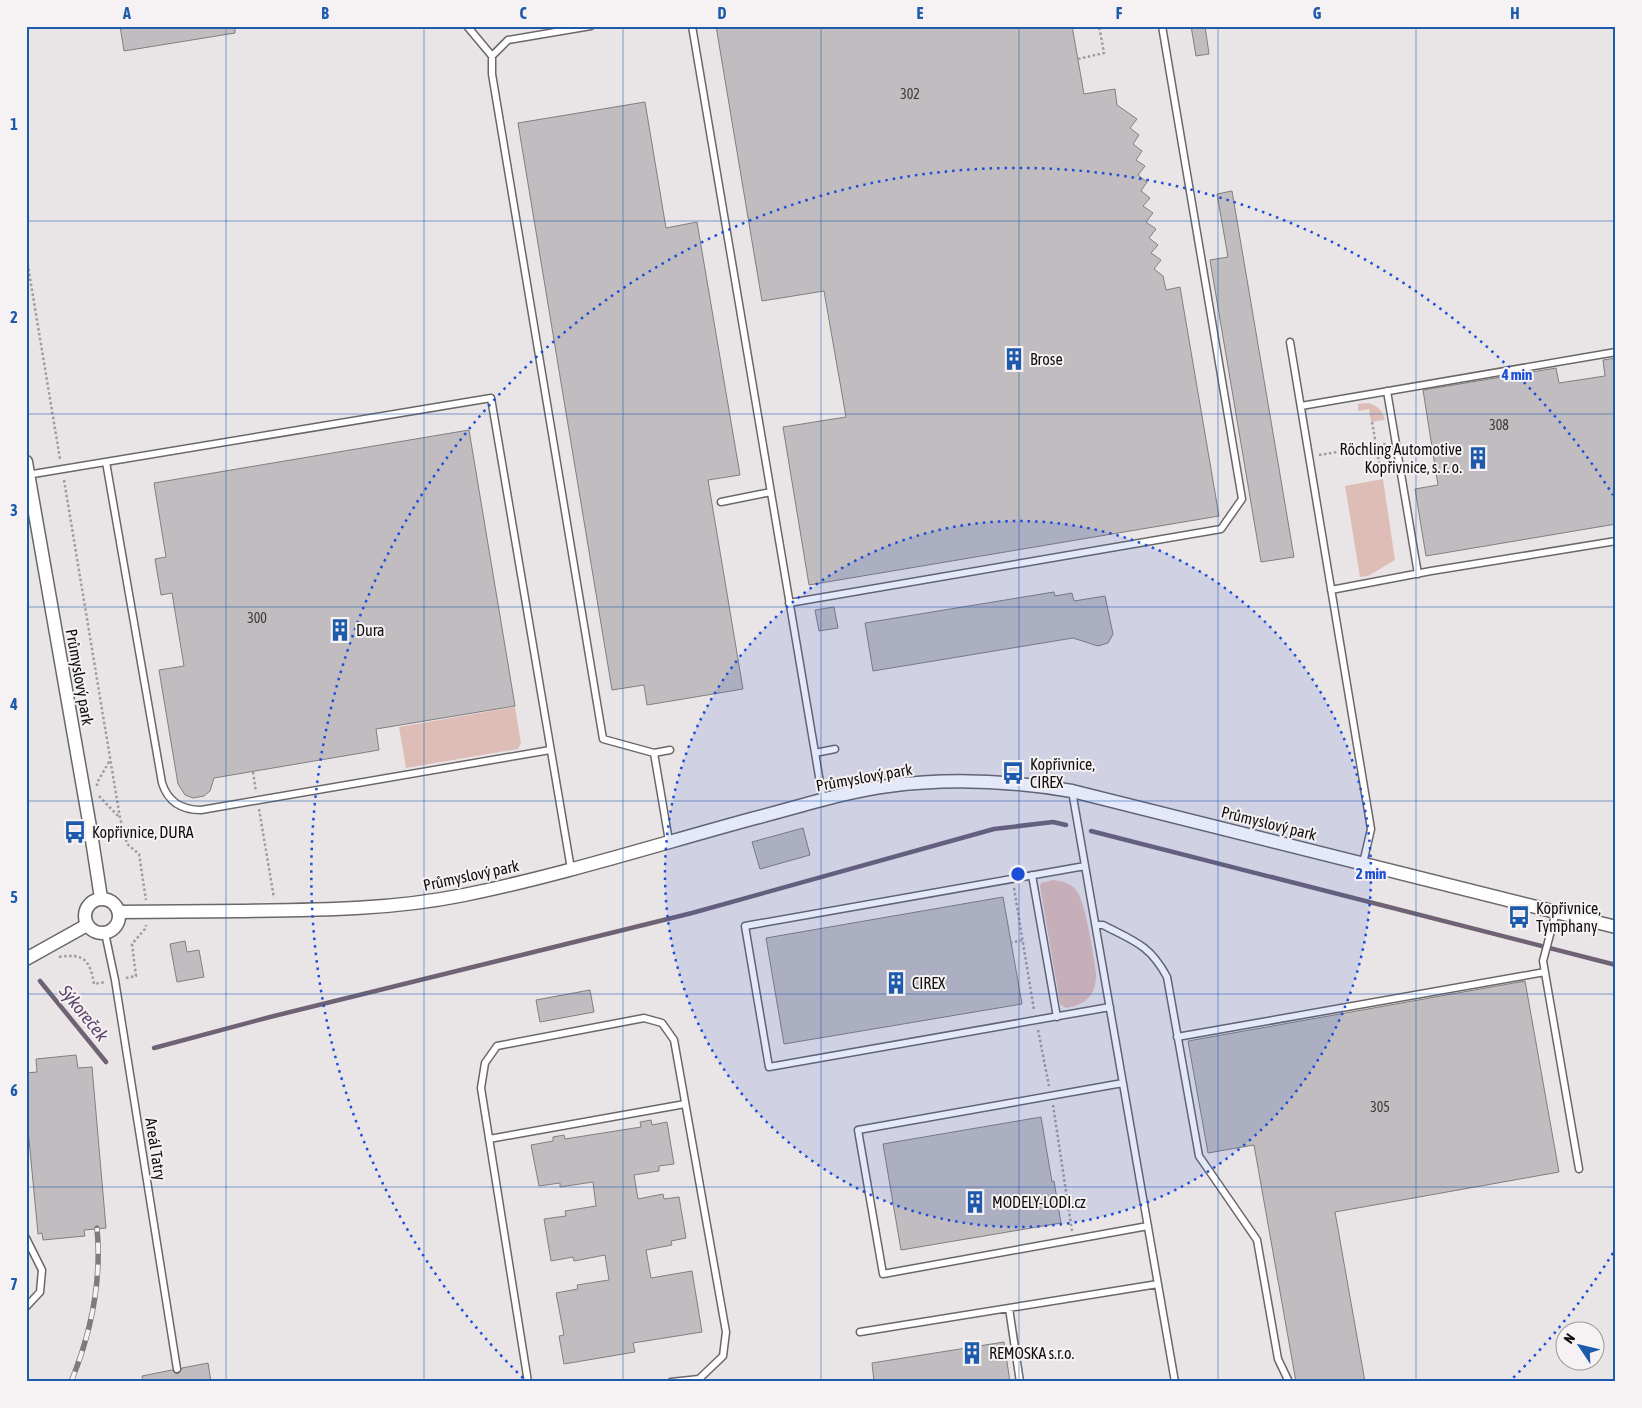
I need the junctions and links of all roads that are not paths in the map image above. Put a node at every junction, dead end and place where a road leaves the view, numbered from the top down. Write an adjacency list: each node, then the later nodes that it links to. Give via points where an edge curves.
1 (467, 26): 5 (lane)
2 (591, 26): 5 (lane, via 508,40)
3 (692, 26): 13 (lane)
4 (1162, 26): 18 (lane, via 1242,499 1221,529)
5 (492, 56): 22 (lane, via 492,74 603,739)
6 (1290, 342): 9 (lane)
7 (1616, 352): 8 (lane)
8 (1387, 391): 9 (lane); 16 (lane)
9 (1301, 406): 17 (lane)
10 (26, 462): 12 (street, Průmyslový park)
11 (106, 462): 12 (lane); 20 (lane, via 163,787 175,803 192,810); 20 (lane, via 491,398)
12 (27, 475): 31 (street, Průmyslový park)
13 (771, 492): 14 (lane); 18 (lane)
14 (721, 502)
15 (1616, 541): 16 (lane)
16 (1418, 574): 17 (lane)
17 (1331, 590): 27 (lane, via 1371,829)
18 (789, 603): 23 (lane)
19 (835, 749): 23 (lane)
20 (550, 750): 29 (lane)
21 (670, 750): 22 (lane)
22 (654, 753): 26 (lane)
23 (815, 753): 25 (lane)
24 (1072, 792): 25 (street, Průmyslový park, via 1017,784 917,783); 27 (street, Průmyslový park); 28 (lane)
25 (823, 800): 26 (street, Průmyslový park)
26 (669, 841): 29 (street, Průmyslový park)
27 (1363, 863): 33 (street, Průmyslový park)
28 (1085, 866): 30 (lane); 35 (lane)
29 (571, 868): 32 (street, Průmyslový park, via 462,895 408,904 353,909)
30 (1032, 875): 41 (lane); 41 (lane, via 745,926 769,1068)
31 (101, 898): 32 (street, via 112,902); 34 (street, via 86,908)
32 (119, 912): 37 (street, via 115,928)
33 (1556, 912): 36 (street, Průmyslový park); 39 (lane, via 1543,961)
34 (87, 925): 37 (street, via 94,932); 38 (street)
35 (1096, 926): 40 (lane); 42 (lane, via 1103,925 1146,948 1158,961 1167,977)
36 (1614, 926)
37 (105, 933): 53 (lane, Areál Tatry, via 116,980)
38 (26, 959)
39 (1545, 972): 42 (lane); 46 (lane)
40 (1110, 1008): 41 (lane); 43 (lane)
41 (1057, 1017)
42 (1177, 1037): 58 (lane, via 1200,1156 1257,1240 1278,1359)
43 (1123, 1083): 47 (lane); 47 (lane, via 858,1130 883,1274)
44 (686, 1104): 45 (lane); 45 (lane, via 674,1040 662,1023 644,1018 497,1046 484,1063 481,1088); 55 (lane, via 726,1332 723,1356 699,1380)
45 (489, 1139): 54 (lane)
46 (1579, 1169)
47 (1148, 1226): 49 (lane)
48 (26, 1238): 50 (lane, via 42,1270 40,1292)
49 (1158, 1284): 51 (lane); 57 (lane)
50 (26, 1307)
51 (1009, 1308): 52 (lane); 56 (lane)
52 (860, 1332)
53 (177, 1369)
54 (528, 1382)
55 (671, 1382)
56 (1020, 1382)
57 (1175, 1382)
58 (1289, 1382)

